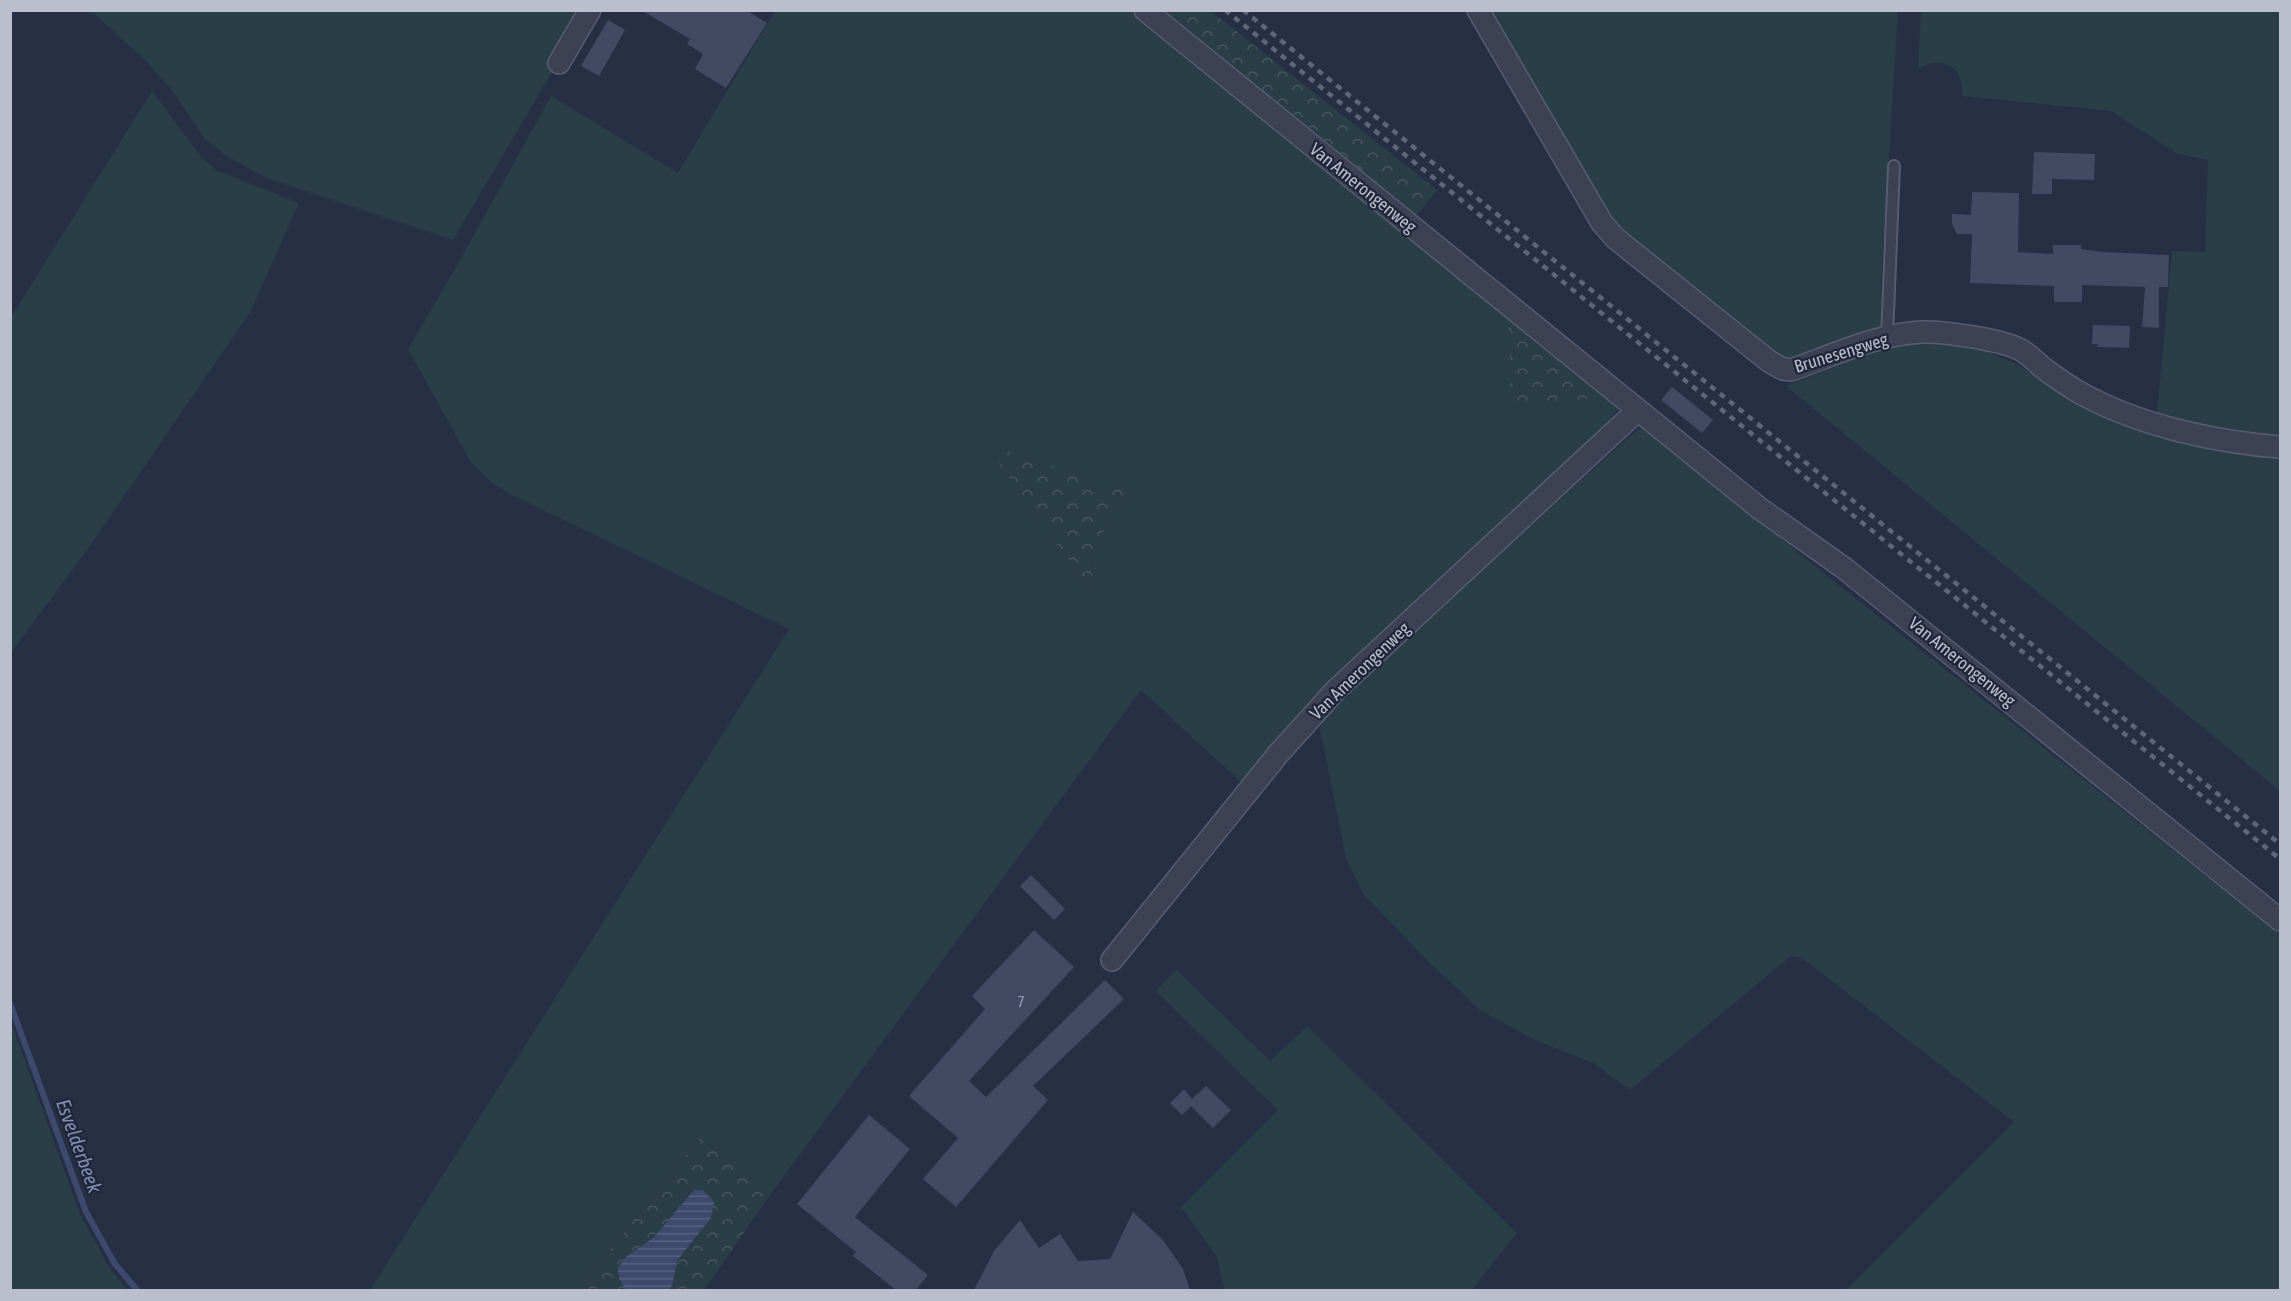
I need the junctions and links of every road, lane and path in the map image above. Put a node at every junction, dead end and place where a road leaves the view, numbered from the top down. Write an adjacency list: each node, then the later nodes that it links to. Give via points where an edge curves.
1 (590, 10): 4 (street)
2 (1144, 10): 7 (street, Van Amerongenweg)
3 (1478, 10): 6 (street, Brunesengweg, via 1602,223 1615,238 1783,369 1791,370)
4 (559, 63)
5 (1894, 166): 6 (lane)
6 (1887, 338): 8 (street, Brunesengweg, via 1922,332 2020,349 2074,389 2110,407 2188,434)
7 (1638, 410): 9 (street, Van Amerongenweg, via 1759,508 1844,568); 10 (street, Van Amerongenweg, via 1336,690 1279,753)
8 (2280, 447)
9 (2280, 920)
10 (1112, 960)

